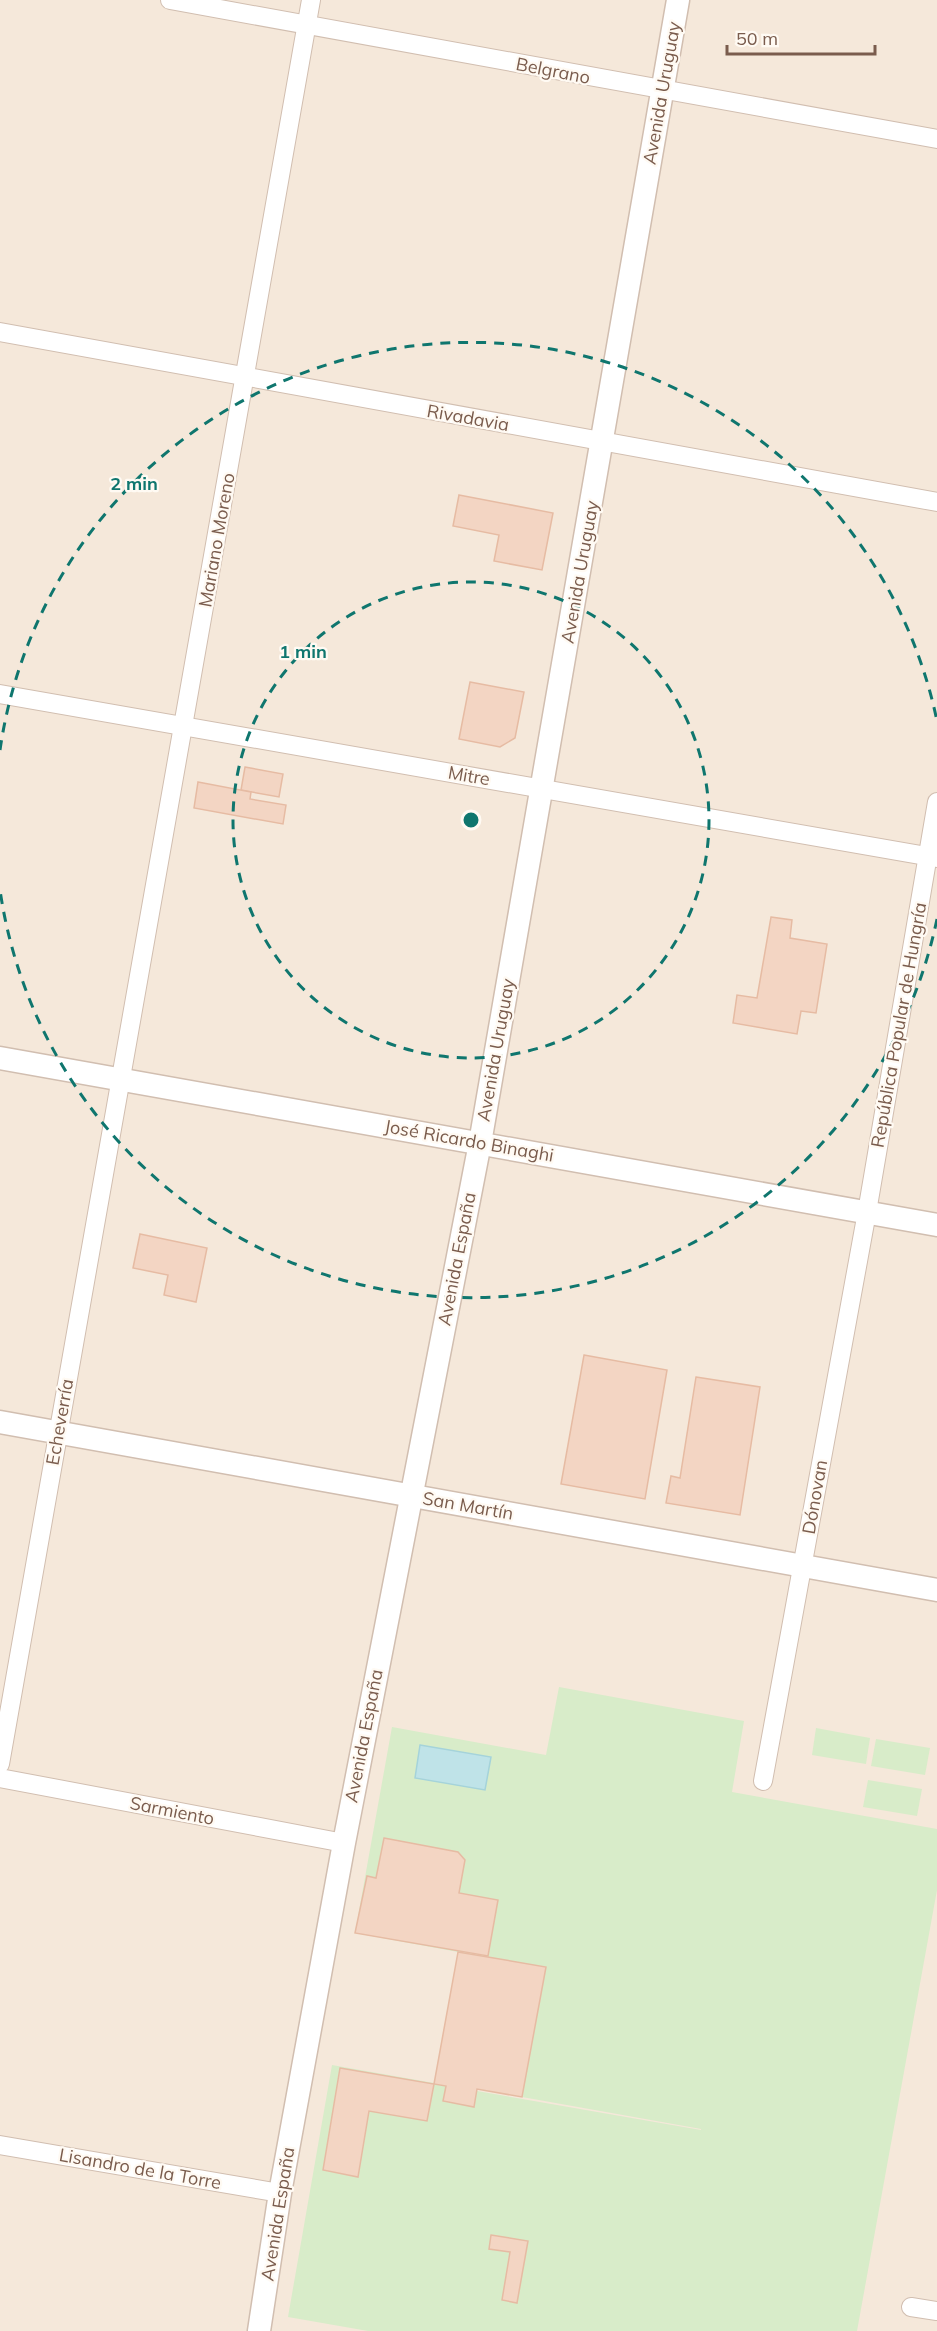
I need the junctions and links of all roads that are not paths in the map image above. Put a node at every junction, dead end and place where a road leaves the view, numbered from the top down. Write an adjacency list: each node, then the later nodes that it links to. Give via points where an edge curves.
1 (170, 0): 4 (street, Belgrano)
2 (311, 0): 4 (street, Mariano Moreno)
3 (678, 0): 5 (street, Avenida Uruguay)
4 (307, 25): 5 (street, Belgrano); 8 (street, Mariano Moreno)
5 (662, 91): 6 (street, Belgrano); 9 (street, Avenida Uruguay)
6 (937, 139)
7 (0, 332): 8 (street, Rivadavia)
8 (246, 379): 9 (street, Rivadavia); 12 (street, Mariano Moreno)
9 (603, 442): 10 (street, Rivadavia); 13 (street, Avenida Uruguay)
10 (937, 502)
11 (0, 693): 12 (street, Mitre)
12 (183, 726): 13 (street, Mitre); 17 (street, Mariano Moreno)
13 (542, 788): 15 (street, Mitre); 18 (street, Avenida Uruguay)
14 (937, 802): 15 (street, República Popular de Hungría)
15 (932, 858): 19 (street, República Popular de Hungría)
16 (0, 1058): 17 (street, José Ricardo Binaghi)
17 (119, 1079): 18 (street, José Ricardo Binaghi); 22 (street, Echeverría)
18 (480, 1143): 19 (street, José Ricardo Binaghi); 23 (street, Avenida España)
19 (867, 1212): 20 (street, José Ricardo Binaghi); 24 (street, Dónovan)
20 (937, 1225)
21 (0, 1422): 22 (street, San Martín)
22 (58, 1432): 23 (street, San Martín); 26 (street, Echeverría)
23 (410, 1496): 24 (street, San Martín); 29 (street, Avenida España)
24 (802, 1566): 25 (street, San Martín); 28 (street, Dónovan)
25 (937, 1590)
26 (0, 1764)
27 (0, 1778): 29 (street, Sarmiento)
28 (763, 1781)
29 (344, 1843): 31 (street, Avenida España)
30 (0, 2145): 31 (street, Lisandro de la Torre)
31 (280, 2193): 34 (street, Avenida España)
32 (911, 2307): 33 (street)
33 (937, 2311)
34 (259, 2331)

